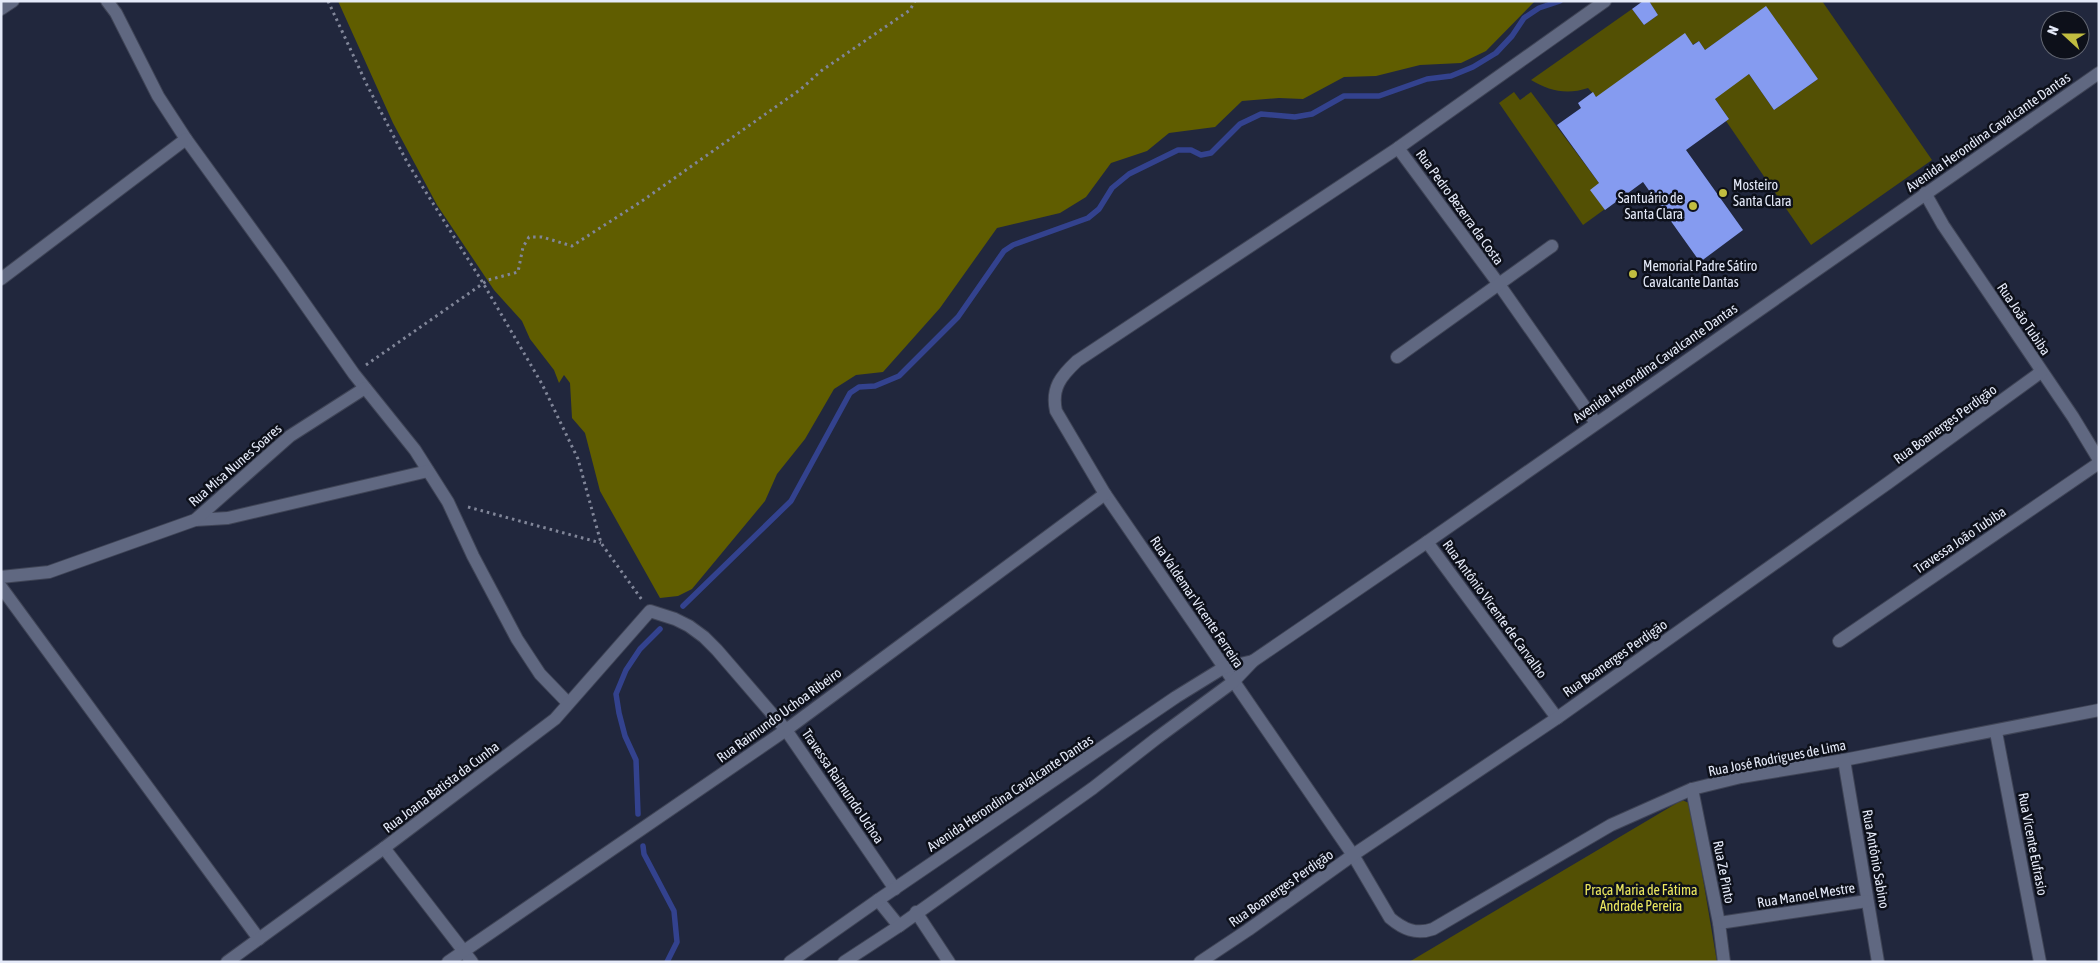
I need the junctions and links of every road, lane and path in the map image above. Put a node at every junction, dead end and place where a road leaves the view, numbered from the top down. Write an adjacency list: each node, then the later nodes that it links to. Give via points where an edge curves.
1 (13, 1): 6 (street)
2 (107, 1): 8 (street, via 158,96)
3 (328, 1): 14 (path, via 407,162)
4 (915, 1): 14 (path, via 910,10 642,201 572,246 542,237 529,237 522,247 518,272)
5 (1605, 1): 9 (street, Rua Valdemar Vicente Ferreira)
6 (1, 9)
7 (2099, 73): 10 (street, Avenida Herondina Cavalcante Dantas)
8 (186, 139): 12 (street); 17 (street)
9 (1398, 148): 13 (street, Rua Pedro Bezerra da Costa); 22 (street, Rua Valdemar Vicente Ferreira, via 1077,361 1058,380 1053,400 1056,411)
10 (1925, 193): 16 (street, Rua João Tubiba); 19 (street, Avenida Herondina Cavalcante Dantas)
11 (1552, 246): 13 (street, Rua Pedro Bezerra da Costa)
12 (1, 279)
13 (1498, 283): 15 (street, Rua Pedro Bezerra da Costa); 19 (street, Rua Pedro Bezerra da Costa)
14 (483, 284): 17 (path); 26 (path, via 542,384 578,459)
15 (1397, 357)
16 (2041, 372): 20 (street, Rua João Tubiba); 36 (street, Rua Boanerges Perdigão)
17 (354, 374): 18 (street)
18 (364, 388): 21 (street, via 415,450); 24 (street, Rua Misa Nunes Soares, via 290,436)
19 (1596, 423): 25 (street, Avenida Herondina Cavalcante Dantas)
20 (2099, 462): 30 (street, Travessa João Tubiba)
21 (428, 471): 23 (street); 24 (street, via 228,518)
22 (1105, 494): 32 (street, Rua Valdemar Vicente Ferreira); 37 (street, Rua Raimundo Uchoa Ribeiro)
23 (448, 502): 26 (path); 34 (street, via 518,639 540,674)
24 (195, 520): 27 (street, Rua Misa Nunes Soares, via 49,572)
25 (1427, 542): 31 (street, Avenida Herondina Cavalcante Dantas); 36 (street, Rua Antônio Vicente de Carvalho)
26 (600, 543): 29 (path)
27 (1, 576)
28 (1, 587): 49 (street)
29 (650, 611): 34 (street, Rua Joana Batista da Cunha); 37 (street, Travessa Raimundo Uchoa, via 675,619 704,636)
30 (1839, 641)
31 (1253, 660): 32 (street, Avenida Herondina Cavalcante Dantas); 33 (street, Avenida Herondina Cavalcante Dantas)
32 (1223, 668): 33 (street, Rua Valdemar Vicente Ferreira); 43 (street, Avenida Herondina Cavalcante Dantas)
33 (1233, 682): 42 (street, Rua Valdemar Vicente Ferreira); 46 (street, Avenida Herondina Cavalcante Dantas, via 1093,788)
34 (568, 703): 41 (street, Rua Joana Batista da Cunha, via 535,735)
35 (2099, 710): 38 (street, Rua José Rodrigues de Lima)
36 (1557, 718): 42 (street, Rua Boanerges Perdigão)
37 (786, 730): 43 (street, Travessa Raimundo Uchoa); 50 (street, Rua Raimundo Uchoa Ribeiro)
38 (1996, 732): 39 (street, Rua José Rodrigues de Lima); 60 (street, Rua Vicente Eufrasio)
39 (1844, 760): 40 (street, Rua José Rodrigues de Lima, via 1741,777); 45 (street, Rua Antônio Sabino)
40 (1692, 789): 42 (street, Rua José Rodrigues de Lima, via 1611,825 1425,932 1411,931 1390,918); 47 (street, Rua Ze Pinto)
41 (384, 848): 49 (street, Rua Joana Batista da Cunha); 50 (street)
42 (1353, 854): 57 (street, Rua Boanerges Perdigão)
43 (895, 888): 44 (street, Avenida Herondina Cavalcante Dantas)
44 (878, 900): 48 (street); 54 (street, Avenida Herondina Cavalcante Dantas)
45 (1867, 901): 47 (street, Rua Manoel Mestre); 59 (street, Rua Antônio Sabino)
46 (916, 912): 48 (street, Avenida Herondina Cavalcante Dantas); 56 (street)
47 (1719, 923): 58 (street, Rua Ze Pinto)
48 (899, 926): 55 (street, Avenida Herondina Cavalcante Dantas)
49 (259, 939): 51 (street, Rua Joana Batista da Cunha)
50 (464, 950): 52 (street, Rua Raimundo Uchoa Ribeiro); 53 (street)
51 (227, 962)
52 (448, 962)
53 (472, 962)
54 (790, 962)
55 (844, 962)
56 (949, 962)
57 (1200, 962)
58 (1724, 962)
59 (1878, 962)
60 (2040, 962)

